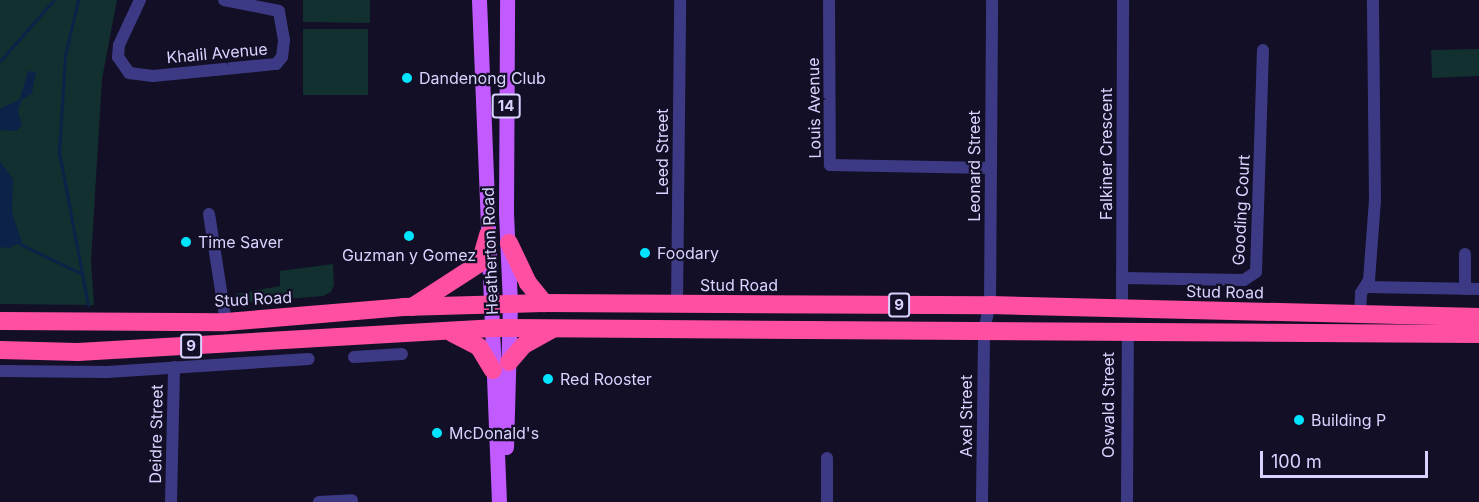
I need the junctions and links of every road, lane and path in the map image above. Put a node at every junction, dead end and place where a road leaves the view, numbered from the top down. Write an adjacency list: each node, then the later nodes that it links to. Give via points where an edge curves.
1 (140, 0): 2 (street, Khalil Avenue, via 119,45 118,57 129,74 153,76 276,64 282,57 284,40 279,11)
2 (224, 0)
3 (479, 0): 13 (main road, Heatherton Road / 14)
4 (507, 0): 14 (main road, Heatherton Road / 14)
5 (680, 0): 23 (street, Leed Street)
6 (829, 0): 11 (street, Louis Avenue, via 830,165)
7 (992, 0): 11 (street, Leonard Street)
8 (1123, 0): 16 (street, Falkiner Crescent)
9 (1373, 0): 17 (street, via 1375,200)
10 (1263, 50): 16 (street, Gooding Court, via 1256,272 1244,280)
11 (989, 168): 24 (street, Leonard Street)
12 (209, 214): 30 (street)
13 (488, 235): 22 (main road, Heatherton Road / 14); 25 (highway, via 480,263 474,269)
14 (509, 243): 20 (highway, via 528,283); 21 (main road, Heatherton Road / 14)
15 (1465, 254): 18 (street)
16 (1122, 278): 26 (street, Falkiner Crescent)
17 (1366, 287): 18 (street); 27 (street, via 1361,294)
18 (1465, 289): 19 (street)
19 (1479, 289)
20 (544, 303): 21 (highway, Stud Road / 9); 23 (highway, Stud Road / 9)
21 (510, 304): 22 (highway, Stud Road / 9); 32 (main road, Heatherton Road / 14)
22 (491, 305): 25 (highway, Stud Road / 9); 31 (main road, Heatherton Road / 14)
23 (677, 305): 24 (highway, Stud Road / 9)
24 (990, 305): 26 (highway, Stud Road / 9); 34 (street, Leonard Street)
25 (412, 307): 30 (highway, Stud Road / 9)
26 (1122, 309): 27 (highway, Stud Road / 9); 36 (highway, Oswald Street)
27 (1360, 314): 28 (highway, Stud Road / 9)
28 (1479, 316)
29 (0, 321): 30 (highway, Stud Road / 9)
30 (226, 322)
31 (492, 328): 32 (highway, 9); 35 (highway, 9); 44 (main road, Heatherton Road / 14)
32 (510, 328): 33 (highway, 9); 44 (main road, Heatherton Road / 14)
33 (554, 329): 34 (highway, 9); 44 (highway, via 524,345)
34 (984, 330): 36 (highway, 9); 53 (street, Axel Street)
35 (447, 332): 38 (highway, 9); 44 (highway, via 479,346)
36 (1128, 333): 37 (highway, 9); 54 (street, Oswald Street)
37 (1479, 334)
38 (377, 337): 39 (highway, 9, via 78,351); 41 (street)
39 (0, 350)
40 (402, 354): 41 (street)
41 (378, 356): 42 (street)
42 (354, 357)
43 (309, 359): 45 (street)
44 (501, 366): 49 (main road, Heatherton Road / 14)
45 (174, 367): 46 (street, via 107,372); 50 (street, Deidre Street)
46 (0, 371)
47 (827, 458): 52 (street)
48 (352, 500): 51 (street)
49 (499, 501)
50 (171, 502)
51 (319, 502)
52 (827, 502)
53 (982, 502)
54 (1127, 502)

